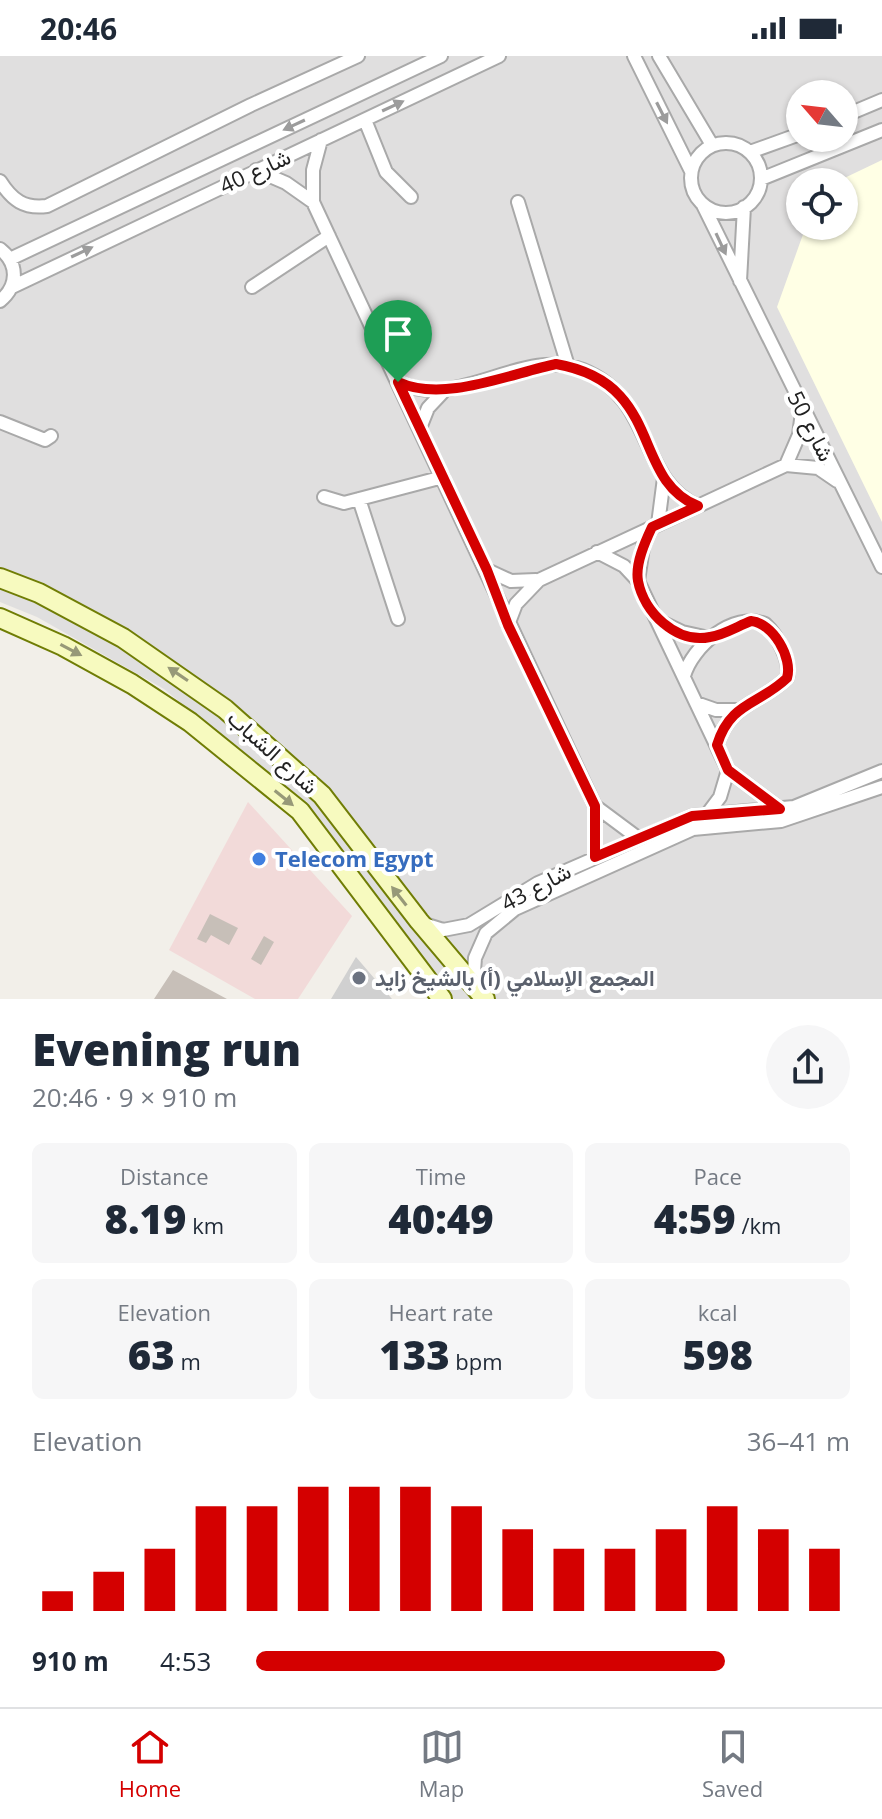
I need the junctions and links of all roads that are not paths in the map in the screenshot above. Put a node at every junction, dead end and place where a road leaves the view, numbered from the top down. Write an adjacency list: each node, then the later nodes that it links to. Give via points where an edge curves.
1 (358, 56): 17 (street, via 47,206 15,201)
2 (441, 56): 25 (street, شارع 40, one-way to 25)
3 (499, 56): 8 (street, شارع 40, one-way to 3)
4 (634, 56): 15 (street, one-way to 15)
5 (659, 56): 12 (street)
6 (882, 100): 7 (street)
7 (858, 110)
8 (365, 120): 11 (street, شارع 40); 18 (street, via 386,172)
9 (882, 130): 16 (street)
10 (786, 139): 13 (street)
11 (321, 140): 14 (street, شارع 40); 19 (street, via 313,170)
12 (712, 145): 13 (street, via 736,144); 15 (street)
13 (750, 152): 16 (street)
14 (256, 170): 19 (street); 27 (street, شارع 40, one-way to 14)
15 (691, 171): 21 (street, via 691,186)
16 (761, 179): 22 (street, via 756,195)
17 (0, 181)
18 (411, 197)
19 (313, 202): 23 (street)
20 (518, 202): 30 (street)
21 (703, 205): 22 (street, via 728,213); 26 (street, شارع 50, one-way to 26)
22 (744, 207): 26 (street)
23 (329, 236): 28 (street); 31 (street)
24 (0, 249): 25 (street)
25 (10, 259): 27 (street)
26 (740, 284): 33 (street, شارع 50)
27 (12, 287): 29 (street)
28 (252, 287)
29 (0, 301)
30 (568, 366): 32 (street, via 556,364); 39 (street, via 596,376 623,398 644,430)
31 (398, 382): 32 (street); 35 (street)
32 (443, 392): 35 (street, via 428,408)
33 (801, 405): 37 (street, via 799,435); 40 (street, شارع 50)
34 (0, 422): 36 (street, via 45,440)
35 (420, 428): 38 (street)
36 (51, 436)
37 (786, 465): 40 (street, via 818,468); 43 (street)
38 (443, 477): 42 (street); 47 (street)
39 (664, 478): 43 (street, via 678,495); 44 (street)
40 (842, 486): 46 (street, شارع 50)
41 (324, 497): 42 (street, via 344,503)
42 (359, 499): 52 (street)
43 (698, 506): 44 (street)
44 (655, 526): 45 (street); 50 (street, via 643,547)
45 (597, 552): 49 (street); 50 (street, via 624,566)
46 (882, 567)
47 (487, 570): 49 (street, via 511,581); 54 (street)
48 (0, 578): 57 (street, شارع الشباب, one-way to 48, via 123,638)
49 (539, 580): 54 (street, via 516,604)
50 (638, 581): 53 (street)
51 (0, 618): 60 (street, شارع الشباب, one-way to 60, via 63,646)
52 (398, 619)
53 (657, 620): 55 (street); 56 (street)
54 (508, 625): 65 (street)
55 (709, 638): 56 (street, via 692,654); 59 (street, via 758,621 771,629 789,669 784,682)
56 (684, 676): 58 (street)
57 (207, 695): 60 (street, via 191,704); 71 (street, شارع الشباب, one-way to 57, via 322,795)
58 (696, 703): 59 (street); 61 (street)
59 (736, 710): 61 (street)
60 (190, 722): 73 (street, شارع الشباب, one-way to 73, via 300,811)
61 (717, 745): 62 (street)
62 (728, 770): 66 (street); 68 (street)
63 (882, 771): 67 (street, شارع 43)
64 (882, 787): 67 (street, شارع 43)
65 (595, 806): 69 (street); 70 (street)
66 (780, 809): 67 (street, شارع 43); 68 (street, شارع 43)
67 (795, 812): 72 (street, شارع 43, via 693,829 515,909 486,933 475,958)
68 (708, 813): 69 (street, شارع 43)
69 (638, 838): 70 (street, شارع 43)
70 (595, 857): 71 (street, شارع 43, via 538,883 469,925 443,930)
71 (419, 921): 72 (street, شارع الشباب)
72 (479, 992)
73 (442, 999)

